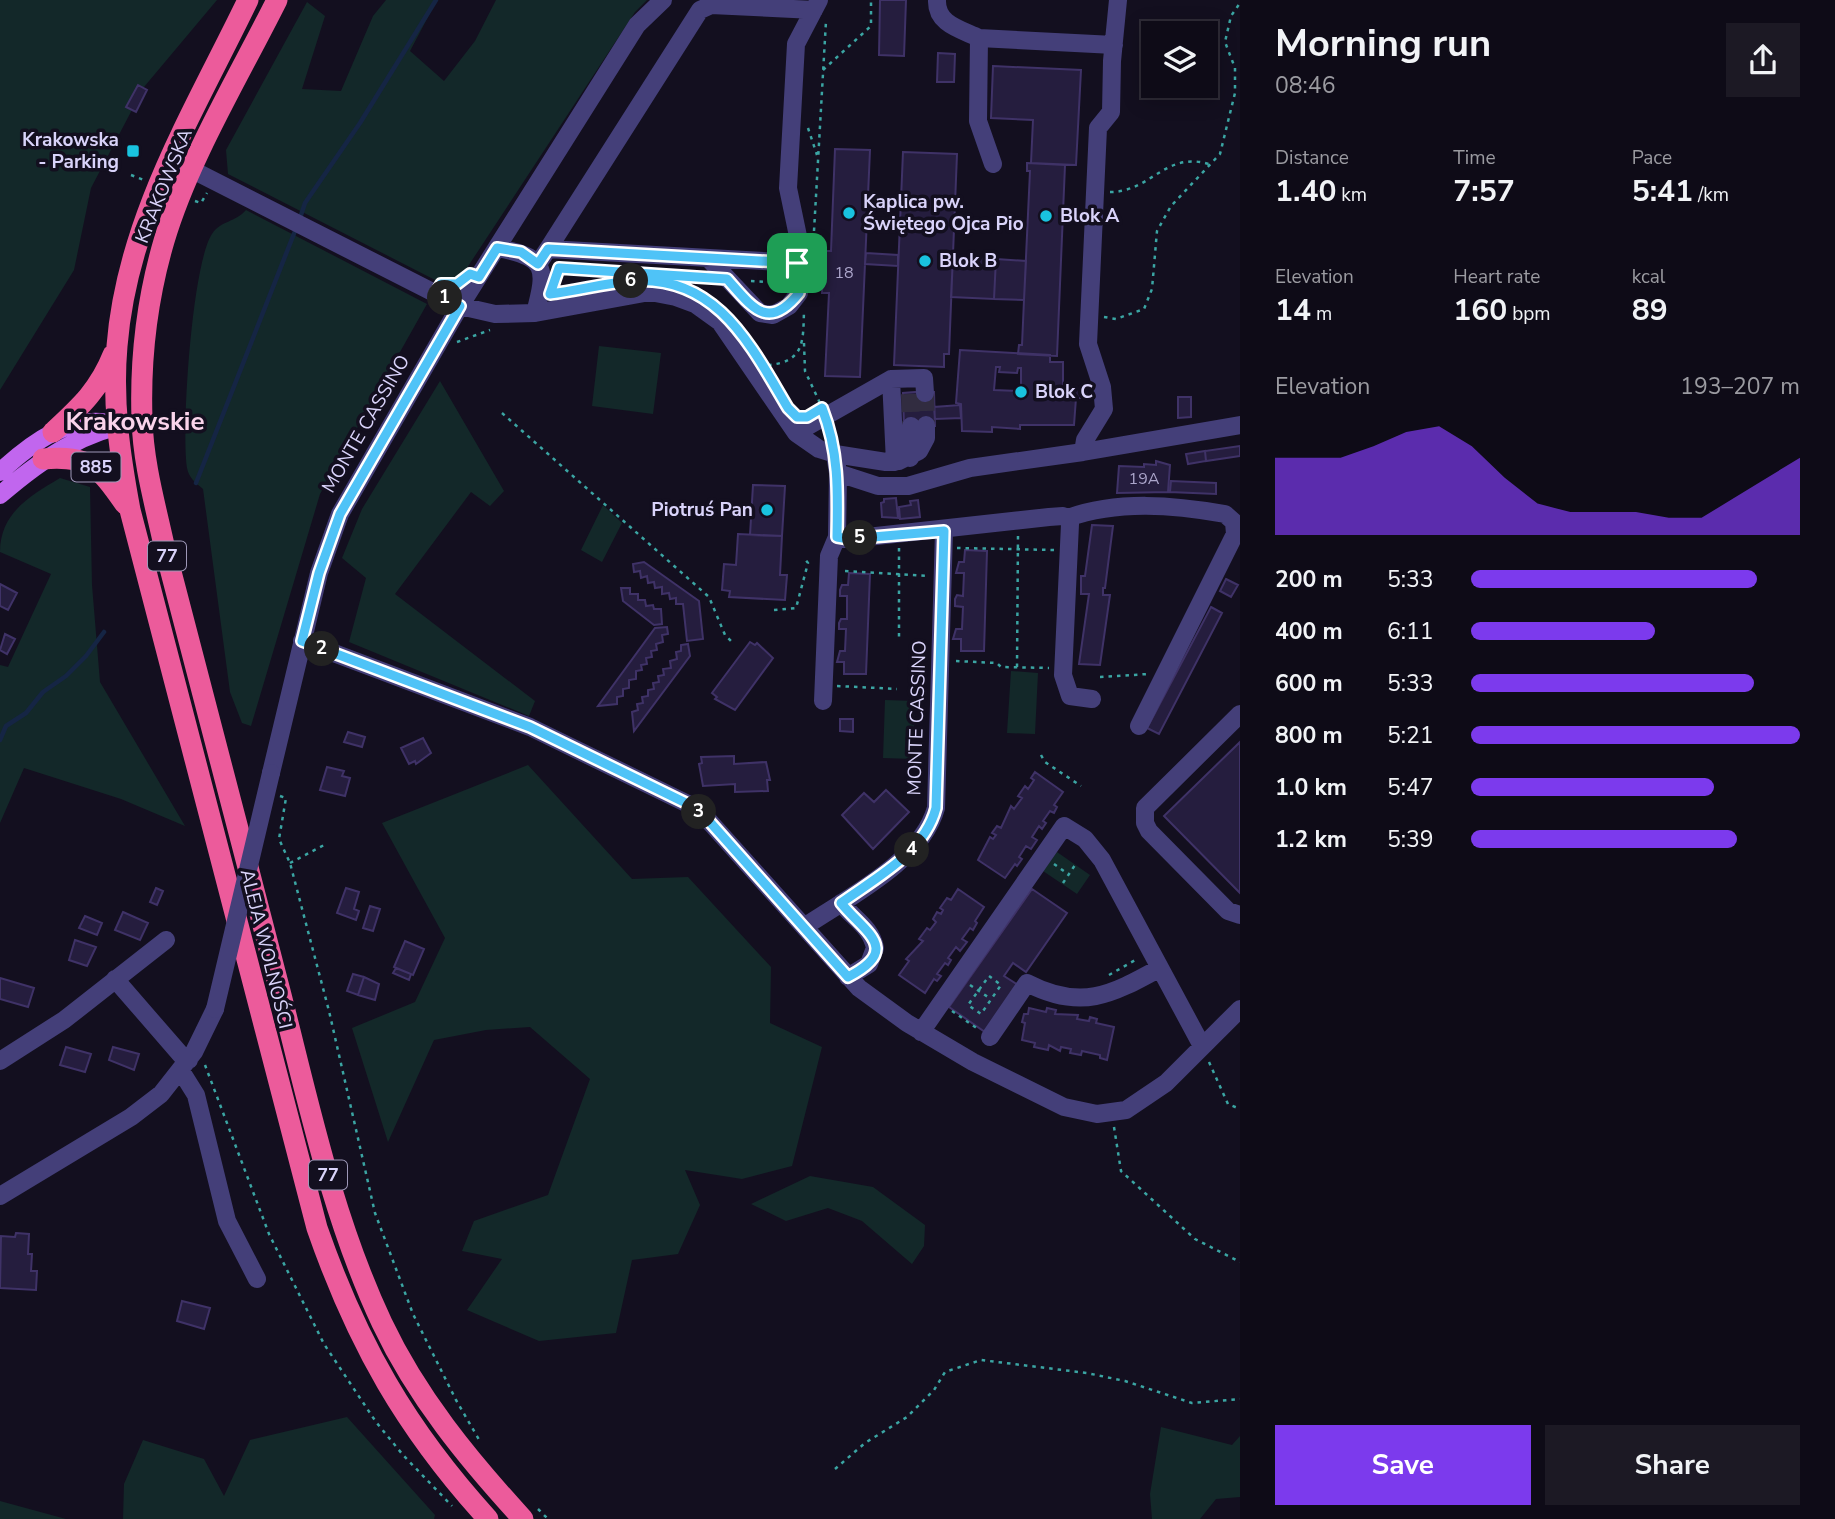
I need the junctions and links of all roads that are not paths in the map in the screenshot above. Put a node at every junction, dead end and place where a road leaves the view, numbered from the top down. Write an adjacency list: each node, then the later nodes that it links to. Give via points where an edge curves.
1 (248, 0): 9 (highway, KRAKOWSKA / 77)
2 (277, 0): 11 (highway, KRAKOWSKA / 77)
3 (663, 0): 12 (street, MONTE CASSINO, via 638,25)
4 (937, 0): 7 (street, via 942,19)
5 (1118, 0): 8 (street)
6 (820, 8): 13 (street, via 711,5 700,10); 15 (street, via 796,44 788,188 799,241)
7 (979, 38): 8 (street); 10 (street, via 978,121)
8 (1114, 45): 25 (street, via 1111,112 1098,128 1090,316 1089,353 1102,387 1104,409)
9 (169, 158): 11 (street); 18 (highway, KRAKOWSKA / 77, via 140,230)
10 (993, 164)
11 (192, 169): 16 (street, via 217,187); 19 (highway, KRAKOWSKA / 77, via 164,239 150,296)
12 (497, 248): 13 (street); 16 (street, MONTE CASSINO)
13 (543, 257): 14 (street); 17 (street, via 544,281)
14 (708, 258): 15 (street); 15 (street, via 760,313 773,315 799,293)
15 (797, 263)
16 (460, 306): 17 (street, via 495,314); 36 (street, MONTE CASSINO, via 340,514)
17 (535, 313): 24 (street, via 650,292 695,304 720,322)
18 (117, 347): 20 (highway, ALEJA WOLNOŚCI / 77); 23 (highway, 885, via 103,381)
19 (142, 421): 20 (main road, 885); 56 (highway, ALEJA WOLNOŚCI / 77, via 164,545 351,1250 382,1324 422,1395 465,1454)
20 (117, 425): 23 (main road, 885, via 87,422); 27 (main road, 885); 32 (highway, ALEJA WOLNOŚCI / 77)
21 (918, 425): 28 (street, via 926,438 919,451)
22 (1240, 425): 25 (street)
23 (54, 432): 29 (main road, 885, via 29,445)
24 (796, 433): 26 (street); 28 (street, via 825,415 909,386)
25 (1083, 452): 30 (street, via 970,468 908,486 878,486)
26 (835, 454): 28 (street); 30 (street)
27 (43, 459): 31 (main road, 885); 32 (highway, 885, via 80,459 94,465)
28 (903, 460)
29 (0, 472)
30 (838, 473): 34 (street)
31 (0, 495)
32 (130, 510): 57 (highway, ALEJA WOLNOŚCI / 77, via 324,1250 383,1380 440,1464)
33 (1068, 519): 35 (street, via 1019,521); 38 (street, via 1063,675 1070,696); 40 (street, via 1121,506 1219,513 1234,522 1235,534)
34 (837, 537): 35 (street); 37 (street, via 829,556)
35 (944, 539): 41 (street, MONTE CASSINO, via 934,660 936,808 924,838)
36 (302, 641): 43 (street, via 530,727 690,805); 53 (street, MONTE CASSINO, bridge, via 215,1009)
37 (823, 693)
38 (1092, 699)
39 (1240, 714): 42 (street, via 1144,814 1149,831 1228,911)
40 (1139, 726)
41 (841, 903): 43 (street, MONTE CASSINO); 46 (street, via 868,930 875,947 869,964)
42 (1240, 915)
43 (804, 927): 46 (street)
44 (166, 940): 47 (street)
45 (1160, 968): 49 (street, via 1102,860 1085,839 1065,826); 50 (street, via 1124,988 1085,999 1062,997 1027,983); 51 (street)
46 (848, 977): 49 (street, via 879,1005)
47 (115, 979): 52 (street, via 64,1020); 53 (street)
48 (1240, 1009): 51 (street)
49 (921, 1032): 51 (street, via 1046,1099 1080,1112 1112,1114 1153,1094)
50 (990, 1037)
51 (1202, 1046)
52 (0, 1060)
53 (188, 1061): 54 (street, via 146,1107); 55 (street, via 227,1221)
54 (0, 1196)
55 (257, 1279)
56 (528, 1511)
57 (488, 1519)

